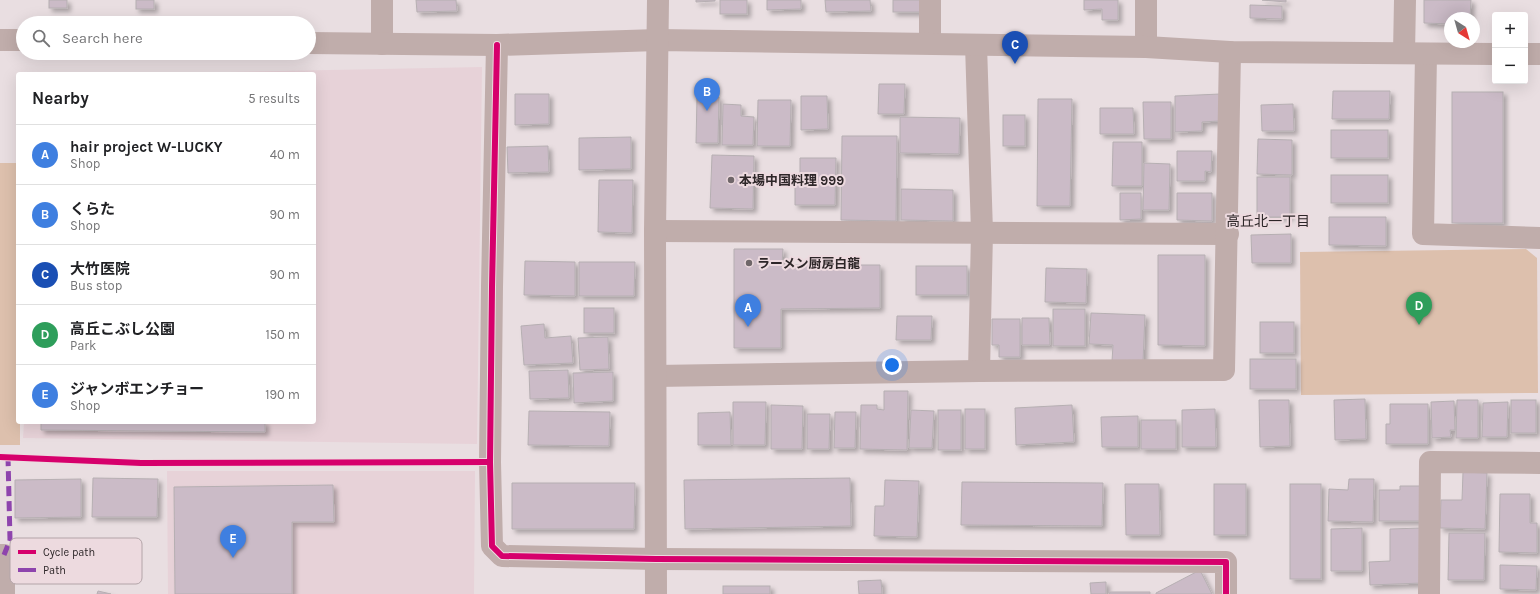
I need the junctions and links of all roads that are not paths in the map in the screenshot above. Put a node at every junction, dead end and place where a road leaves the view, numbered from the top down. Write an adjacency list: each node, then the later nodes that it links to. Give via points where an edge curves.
1 (382, 0): 11 (street)
2 (658, 0): 8 (street)
3 (930, 0): 10 (street)
4 (1146, 0): 14 (street)
5 (1405, 0): 16 (street)
6 (0, 40): 7 (street)
7 (16, 40)
8 (658, 40): 10 (street); 13 (street); 21 (street)
9 (316, 43): 11 (street)
10 (930, 43): 12 (street)
11 (382, 44): 13 (street)
12 (976, 45): 14 (street); 22 (street)
13 (496, 46): 29 (street, via 490,462 492,546 502,556)
14 (1146, 47): 15 (street)
15 (1230, 52): 16 (street); 23 (street)
16 (1404, 53): 17 (street)
17 (1426, 54): 18 (street); 24 (street, via 1423,234)
18 (1492, 54)
19 (1528, 54): 20 (street)
20 (1540, 54)
21 (655, 231): 22 (street); 26 (street)
22 (982, 232): 23 (street); 25 (street)
23 (1228, 234): 25 (street, via 1224,370)
24 (1540, 238)
25 (978, 371): 26 (street)
26 (656, 376): 29 (street)
27 (1540, 463): 33 (street, via 1430,462)
28 (0, 555): 30 (street, via 4,555)
29 (656, 559): 31 (street); 32 (street, via 1226,562)
30 (4, 594)
31 (656, 594)
32 (1226, 594)
33 (1430, 594)

